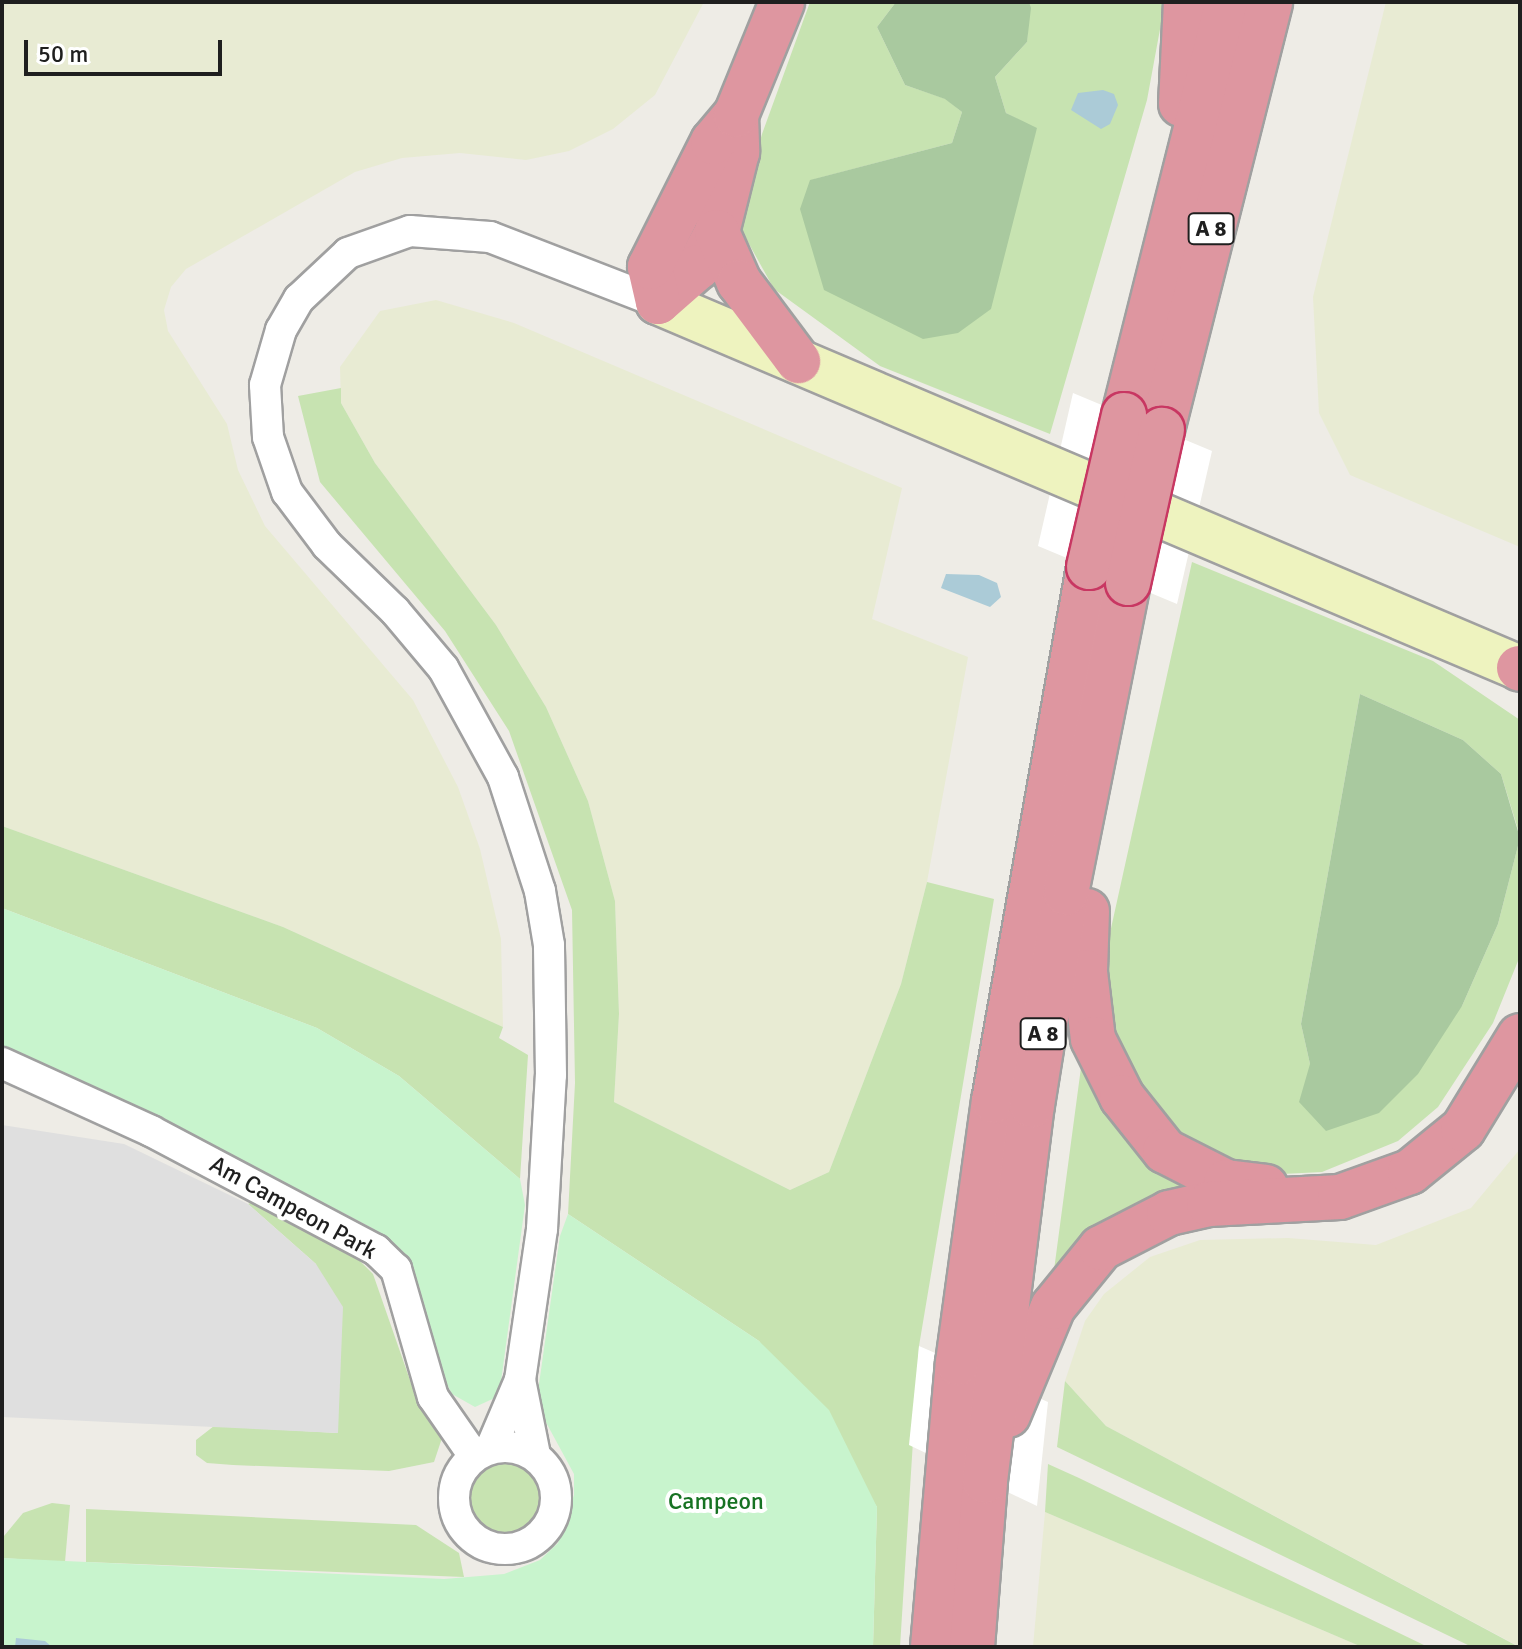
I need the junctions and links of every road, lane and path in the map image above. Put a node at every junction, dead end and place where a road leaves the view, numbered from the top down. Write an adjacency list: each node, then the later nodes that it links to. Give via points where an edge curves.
1 (782, 2): 5 (highway)
2 (1186, 2): 7 (highway)
3 (1228, 2): 7 (highway, A 8)
4 (1270, 2): 10 (highway, A 8)
5 (736, 115): 6 (highway, via 737,152); 8 (highway, via 713,142 650,267)
6 (717, 232): 8 (highway, via 698,267); 9 (highway, via 739,282)
7 (1165, 254): 10 (highway, A 8)
8 (658, 302): 9 (main road); 18 (street, via 490,237 410,231 348,253 299,299 281,330 265,385 268,437 287,492 327,545 395,611 443,668 503,777 526,836 549,945 551,1075 542,1229)
9 (798, 361): 12 (main road)
10 (1143, 422): 11 (highway, A 8, bridge)
11 (1108, 575): 13 (highway, A 8); 17 (highway, A 8, via 1031,875)
12 (1520, 668)
13 (1107, 691): 16 (highway, via 1087,909 1085,972 1093,1039 1122,1097 1165,1151 1226,1182); 17 (highway, A 8, via 1037,1075)
14 (1520, 1036): 16 (highway, via 1480,1107 1442,1150 1410,1172)
15 (2, 1063): 19 (street, Am Campeon Park, via 151,1131 376,1250 396,1269)
16 (1340, 1197): 17 (highway, via 1209,1204 1133,1227 1076,1274)
17 (991, 1377): 23 (highway); 23 (highway, A 8)
18 (520, 1380): 20 (street); 22 (street)
19 (433, 1397): 20 (street, via 474,1423); 21 (street, Am Campeon Park)
20 (504, 1412): 21 (street)
21 (482, 1452): 22 (street, via 514,1447); 22 (street, via 459,1474 453,1494 456,1514 474,1538 502,1550 534,1541 554,1515 555,1482)
22 (535, 1455)
23 (966, 1472): 24 (highway, A 8); 25 (highway, A 8)
24 (933, 1647)
25 (972, 1647)

